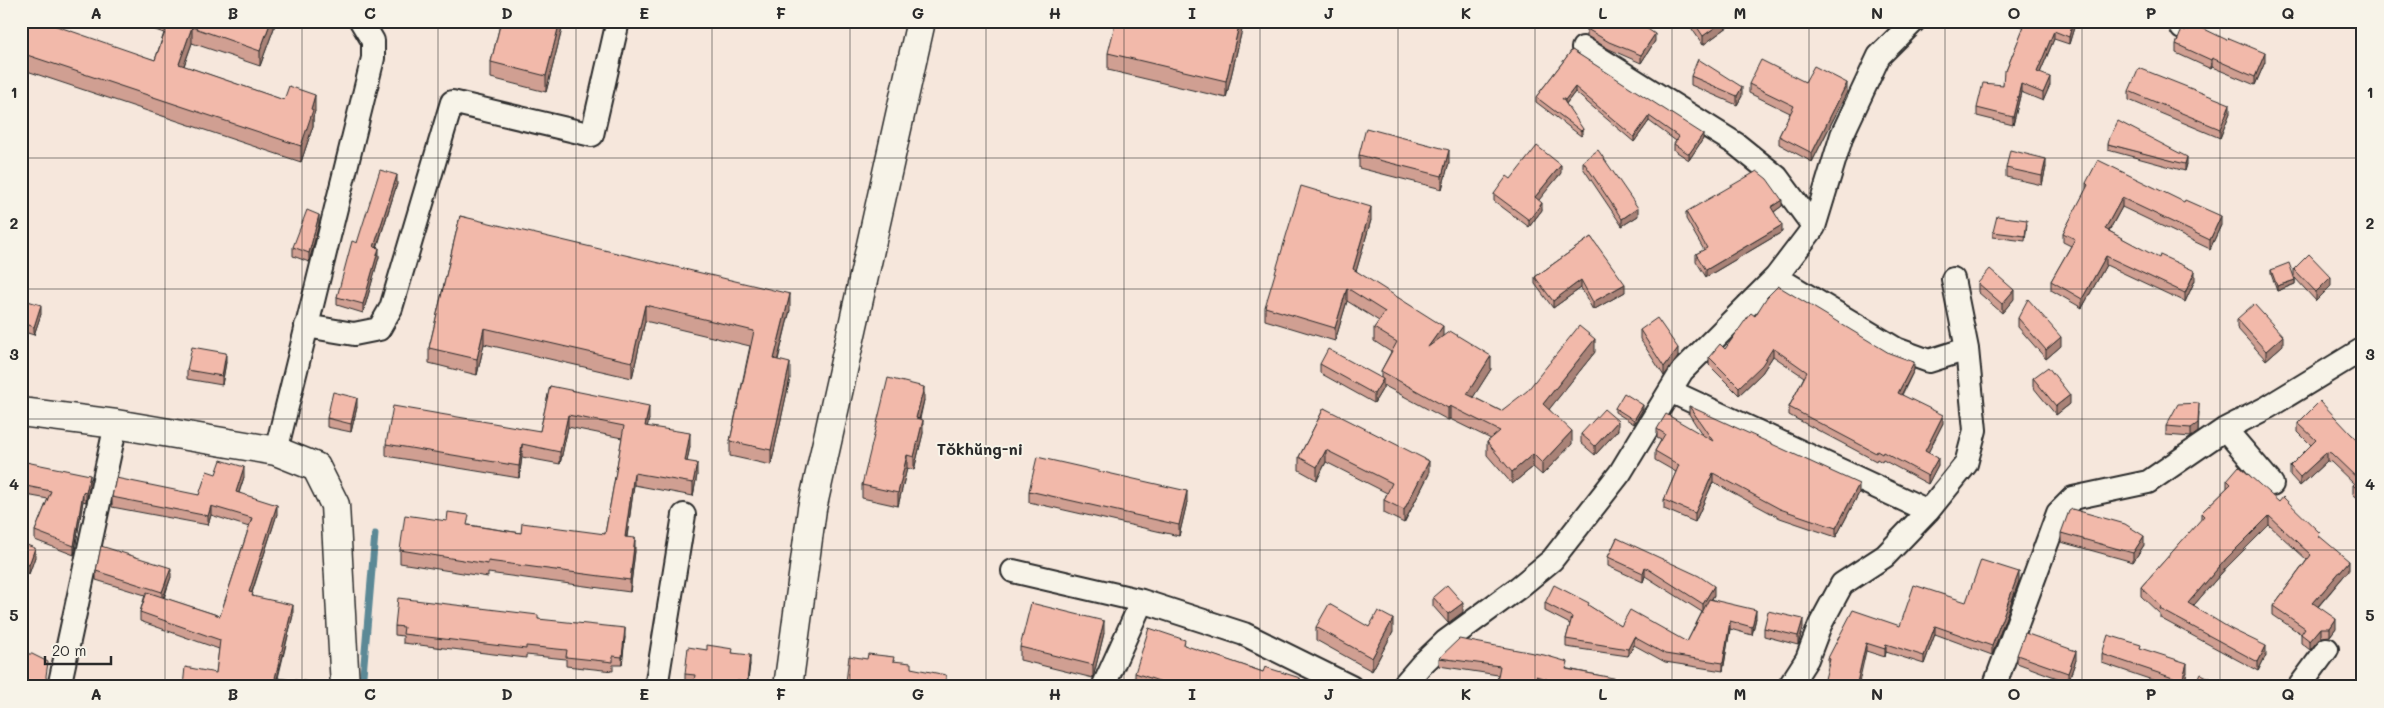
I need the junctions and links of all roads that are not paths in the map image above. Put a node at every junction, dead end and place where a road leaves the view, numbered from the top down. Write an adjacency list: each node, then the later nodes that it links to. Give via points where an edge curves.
1 (361, 21): 9 (street, via 372,41 372,58)
2 (618, 21): 9 (street, via 592,135 452,102 391,308 379,329 354,334)
3 (920, 21): 26 (street, via 812,508)
4 (1914, 21): 6 (street, via 1878,56 1842,135)
5 (1584, 48): 6 (street, via 1736,144 1777,177)
6 (1814, 227): 7 (street)
7 (1776, 277): 10 (street, via 1896,348 1929,361); 12 (street, via 1682,371)
8 (1953, 279): 10 (street)
9 (306, 326): 16 (street)
10 (1967, 349): 18 (street, via 1975,430 1966,464)
11 (2363, 349): 15 (street, via 2268,407)
12 (1670, 391): 18 (street); 29 (street, via 1620,473 1552,560 1446,641)
13 (21, 412): 14 (street)
14 (116, 424): 16 (street); 23 (street)
15 (2225, 429): 17 (street); 31 (street, via 2148,482 2073,498 2058,513)
16 (276, 451): 24 (street, via 316,467 335,505)
17 (2272, 484)
18 (1928, 512): 30 (street, via 1885,556 1842,584 1820,625 1807,659)
19 (684, 515): 25 (street)
20 (1013, 571): 21 (street)
21 (1142, 601): 27 (street); 28 (street, via 1244,634)
22 (2326, 649): 32 (street)
23 (59, 687)
24 (345, 687)
25 (656, 687)
26 (788, 687)
27 (1103, 687)
28 (1351, 687)
29 (1402, 687)
30 (1789, 687)
31 (1994, 687)
32 (2299, 687)

